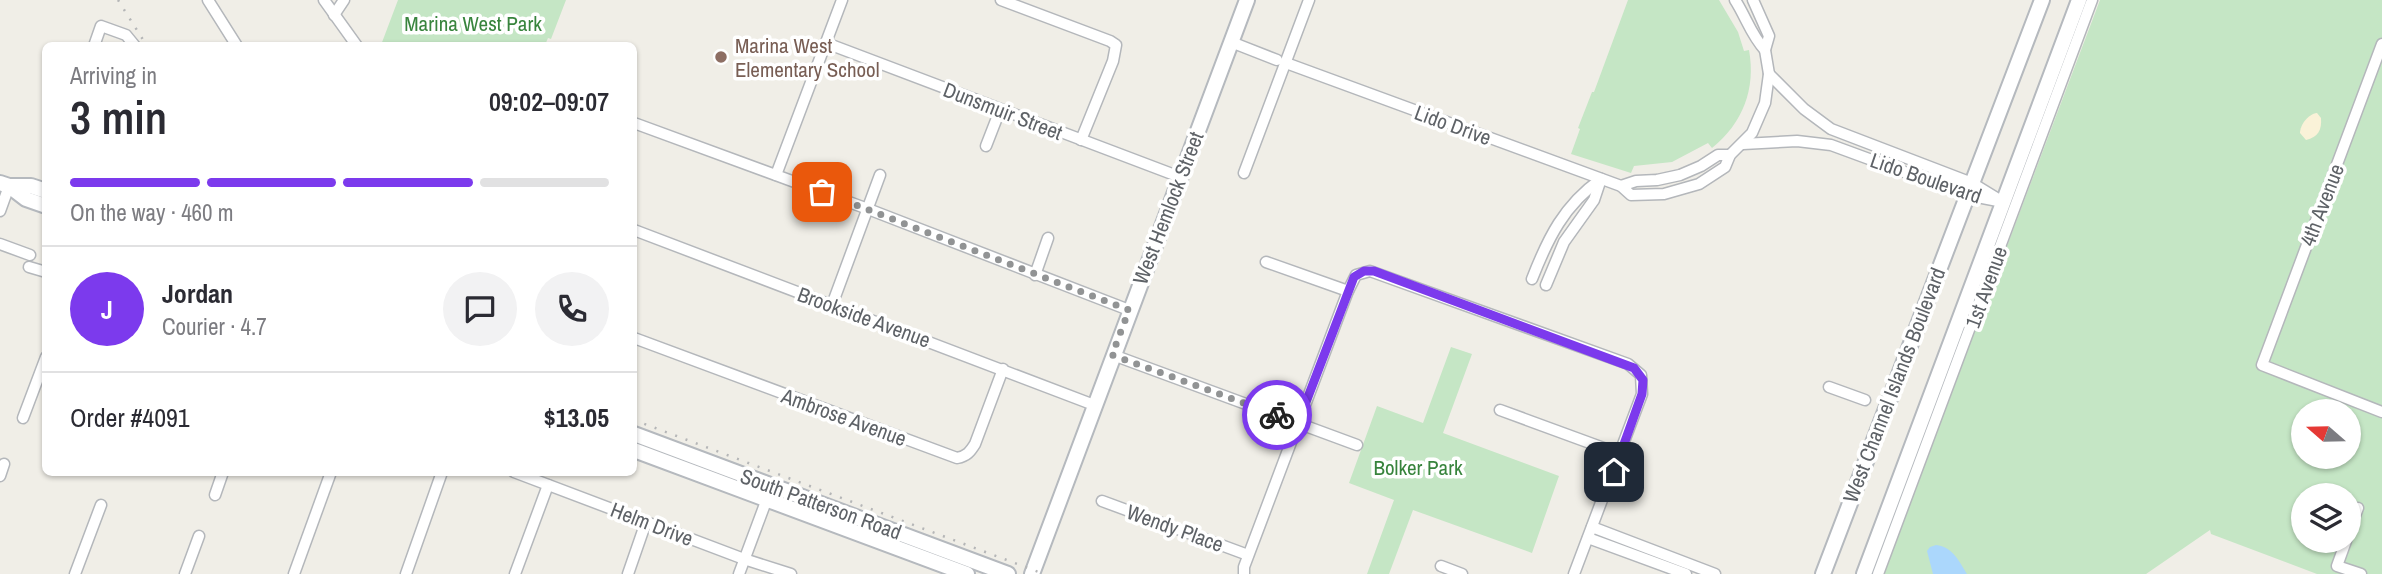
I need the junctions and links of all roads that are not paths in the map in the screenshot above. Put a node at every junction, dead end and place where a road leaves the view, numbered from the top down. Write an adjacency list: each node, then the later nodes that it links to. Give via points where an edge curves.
1 (208, 0): 16 (street)
2 (324, 0): 13 (street)
3 (344, 0): 13 (street)
4 (842, 0): 19 (street)
5 (1001, 0): 26 (street, via 1116,46)
6 (1247, 0): 18 (street, West Hemlock Street)
7 (1309, 0): 22 (street)
8 (1735, 0): 21 (street, via 1754,39)
9 (1753, 0): 21 (street, via 1769,36)
10 (2042, 0): 37 (street, West Channel Islands Boulevard)
11 (2079, 0): 39 (street, West Channel Islands Boulevard)
12 (2092, 0): 108 (street, 1st Avenue)
13 (334, 15): 17 (street)
14 (96, 42): 15 (street, via 102,26)
15 (132, 42)
16 (234, 42)
17 (354, 42)
18 (1231, 42): 22 (street, Lido Drive); 33 (street, West Hemlock Street)
19 (826, 43): 24 (street, Dunsmuir Street); 31 (street)
20 (2382, 44): 64 (street, 4th Avenue, via 2262,365)
21 (1765, 50): 23 (street)
22 (1282, 61): 30 (street); 34 (street, Lido Drive)
23 (1769, 74): 27 (street, via 1762,112); 37 (street, Lido Boulevard, via 1831,129)
24 (1000, 110): 26 (street, Dunsmuir Street); 28 (street)
25 (637, 124): 31 (street)
26 (1081, 141): 33 (street, Dunsmuir Street)
27 (1742, 144): 29 (street, Lido Drive); 37 (street, Lido Boulevard, via 1803,141 1831,145)
28 (986, 146)
29 (1730, 155): 36 (street, Lido Drive, via 1718,155 1680,175); 36 (street, Lido Drive, via 1725,167 1685,189 1640,196)
30 (1244, 173)
31 (776, 175): 41 (street)
32 (880, 176): 41 (street)
33 (1180, 177): 55 (street, West Hemlock Street)
34 (1601, 179): 36 (street, Lido Drive); 51 (street, via 1564,214); 52 (street, via 1594,200 1564,242)
35 (4, 185): 38 (street); 40 (street); 42 (street)
36 (1621, 186)
37 (1969, 189): 39 (street, Lido Boulevard); 106 (street, West Channel Islands Boulevard)
38 (42, 190)
39 (2003, 202): 107 (street, West Channel Islands Boulevard)
40 (42, 205)
41 (868, 209): 50 (street); 54 (street)
42 (0, 211)
43 (637, 231): 54 (street, Brookside Avenue)
44 (1048, 238): 50 (street)
45 (0, 244): 46 (street)
46 (30, 255)
47 (1266, 262): 53 (street)
48 (29, 267): 49 (street)
49 (42, 271)
50 (1035, 275): 55 (street)
51 (1532, 279)
52 (1546, 285)
53 (1348, 291): 66 (street); 70 (street, via 1356,275 1374,271 1628,364 1641,375 1643,387)
54 (832, 305): 59 (street, Brookside Avenue)
55 (1129, 310): 57 (street, West Hemlock Street)
56 (637, 339): 59 (street, Ambrose Avenue, via 957,458 964,457 975,444)
57 (1112, 355): 62 (street, West Hemlock Street); 66 (street)
58 (42, 368): 65 (street)
59 (1003, 369): 62 (street, Brookside Avenue)
60 (1829, 387): 61 (street)
61 (1865, 400)
62 (1094, 405): 100 (street, West Hemlock Street)
63 (1500, 410): 70 (street)
64 (2382, 412)
65 (23, 418)
66 (1298, 423): 68 (street); 87 (street)
67 (637, 435): 78 (street, South Patterson Road)
68 (1357, 445)
69 (637, 451): 78 (street, South Patterson Road)
70 (1620, 454): 83 (street)
71 (4, 464): 72 (street)
72 (0, 476)
73 (222, 476): 79 (street)
74 (330, 476): 92 (street)
75 (441, 476): 93 (street)
76 (524, 476): 77 (street, Helm Drive)
77 (548, 485): 82 (street, Helm Drive); 94 (street)
78 (769, 493): 88 (street); 98 (street, South Patterson Road); 99 (street, South Patterson Road)
79 (215, 495)
80 (1102, 501): 87 (street, Wendy Place)
81 (101, 505): 90 (street)
82 (646, 522): 88 (street, Helm Drive); 95 (street)
83 (1592, 527): 85 (street); 105 (street)
84 (199, 536): 91 (street)
85 (1588, 538): 103 (street); 104 (street)
86 (2342, 553): 109 (street, via 2337,566)
87 (1248, 555): 101 (street)
88 (744, 559): 96 (street); 97 (street, Helm Drive)
89 (1441, 566): 102 (street)
90 (75, 574)
91 (185, 574)
92 (294, 574)
93 (405, 574)
94 (515, 574)
95 (628, 574)
96 (739, 574)
97 (791, 574)
98 (967, 574)
99 (1008, 574)
100 (1032, 574)
101 (1244, 574)
102 (1462, 574)
103 (1574, 574)
104 (1686, 574)
105 (1715, 574)
106 (1823, 574)
107 (1864, 574)
108 (1878, 574)
109 (2361, 574)

